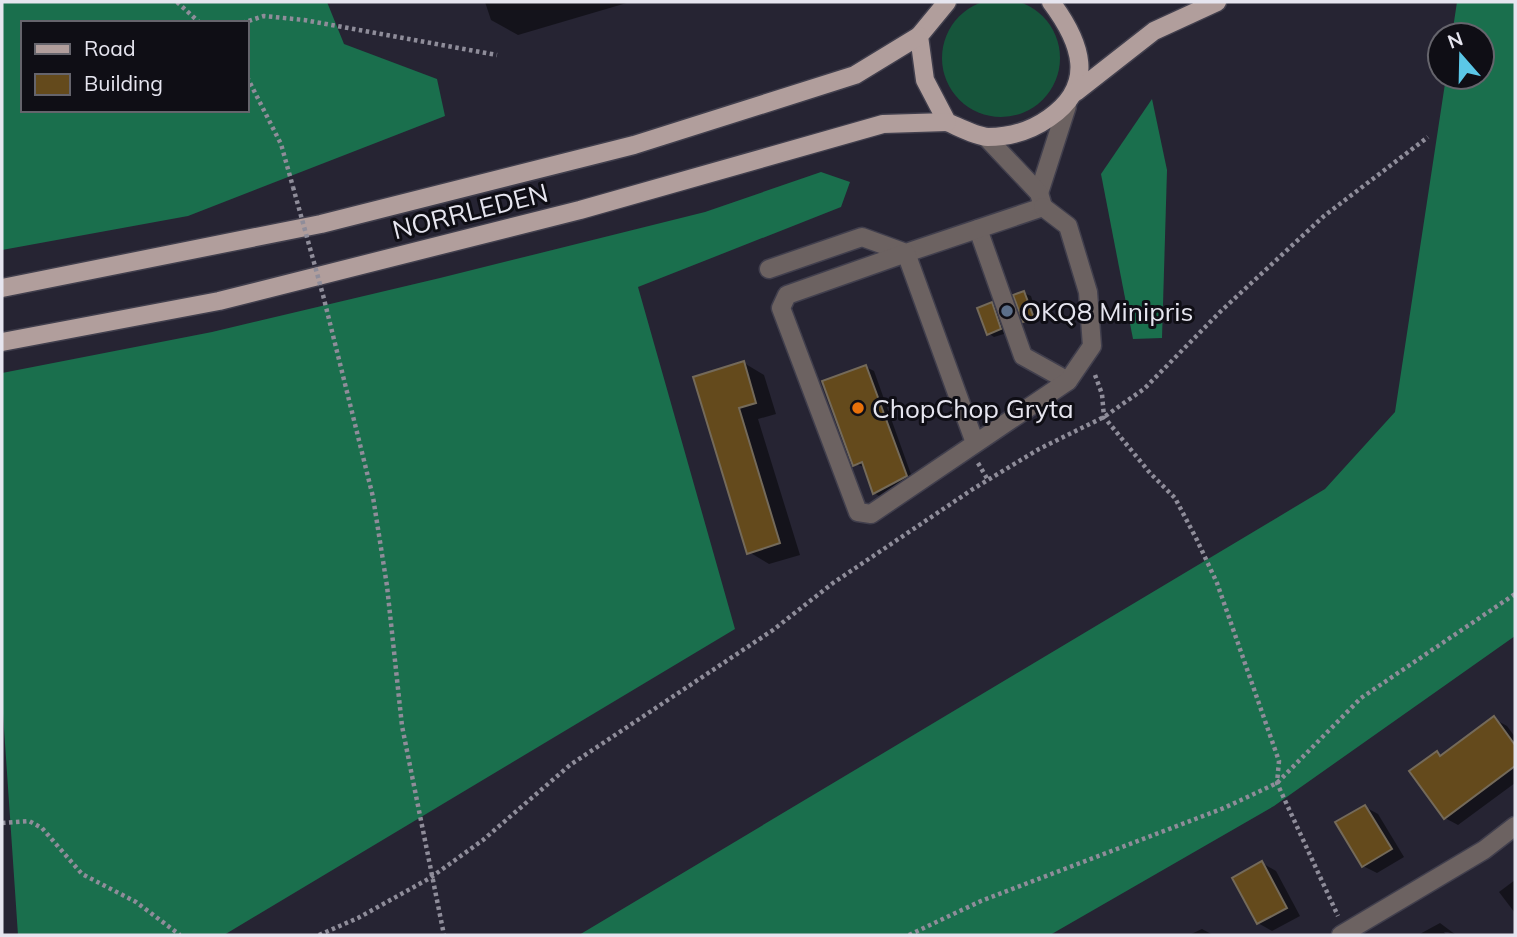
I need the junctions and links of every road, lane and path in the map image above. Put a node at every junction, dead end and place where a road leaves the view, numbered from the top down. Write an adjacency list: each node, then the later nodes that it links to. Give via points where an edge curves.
1 (177, 2): 5 (path)
2 (947, 2): 7 (main road, NORRLEDEN)
3 (1051, 2): 10 (main road, via 1073,32 1080,62)
4 (1217, 2): 10 (main road, via 1154,31)
5 (198, 21)
6 (248, 21): 8 (path, via 264,16 304,20)
7 (919, 36): 11 (main road, via 925,80); 18 (main road, NORRLEDEN, via 855,75 621,148 321,224)
8 (497, 55)
9 (248, 79): 28 (path, bridge, via 281,144 373,497 402,726)
10 (1071, 99): 12 (main road, via 1037,127); 14 (street)
11 (947, 122): 12 (main road); 19 (main road, NORRLEDEN, via 883,124 580,210 219,301)
12 (986, 137): 14 (street)
13 (1428, 137): 22 (path, via 1324,216 1144,389)
14 (1041, 200): 15 (street); 20 (street, via 1068,226 1088,292 1092,346)
15 (978, 229): 16 (street); 21 (street, via 1023,356)
16 (906, 253): 17 (street, via 862,237); 23 (street); 23 (street, via 787,295 781,308 858,512 871,514)
17 (769, 270)
18 (2, 288)
19 (2, 342)
20 (1083, 359): 21 (street); 22 (path, via 1090,364 1102,394)
21 (1068, 381): 23 (street)
22 (1104, 417): 25 (path, via 1175,498 1197,540 1217,583 1279,761); 28 (path, via 973,489 833,583 774,630 570,765 483,840)
23 (975, 443)
24 (1515, 594): 25 (path, via 1361,698)
25 (1276, 783): 29 (path); 33 (path, via 1224,808 981,901)
26 (2, 823): 30 (path, via 29,821 42,828 82,874 136,902)
27 (1515, 826): 29 (street)
28 (430, 878): 31 (path); 32 (path)
29 (1344, 934)
30 (180, 935)
31 (319, 935)
32 (444, 935)
33 (909, 935)

